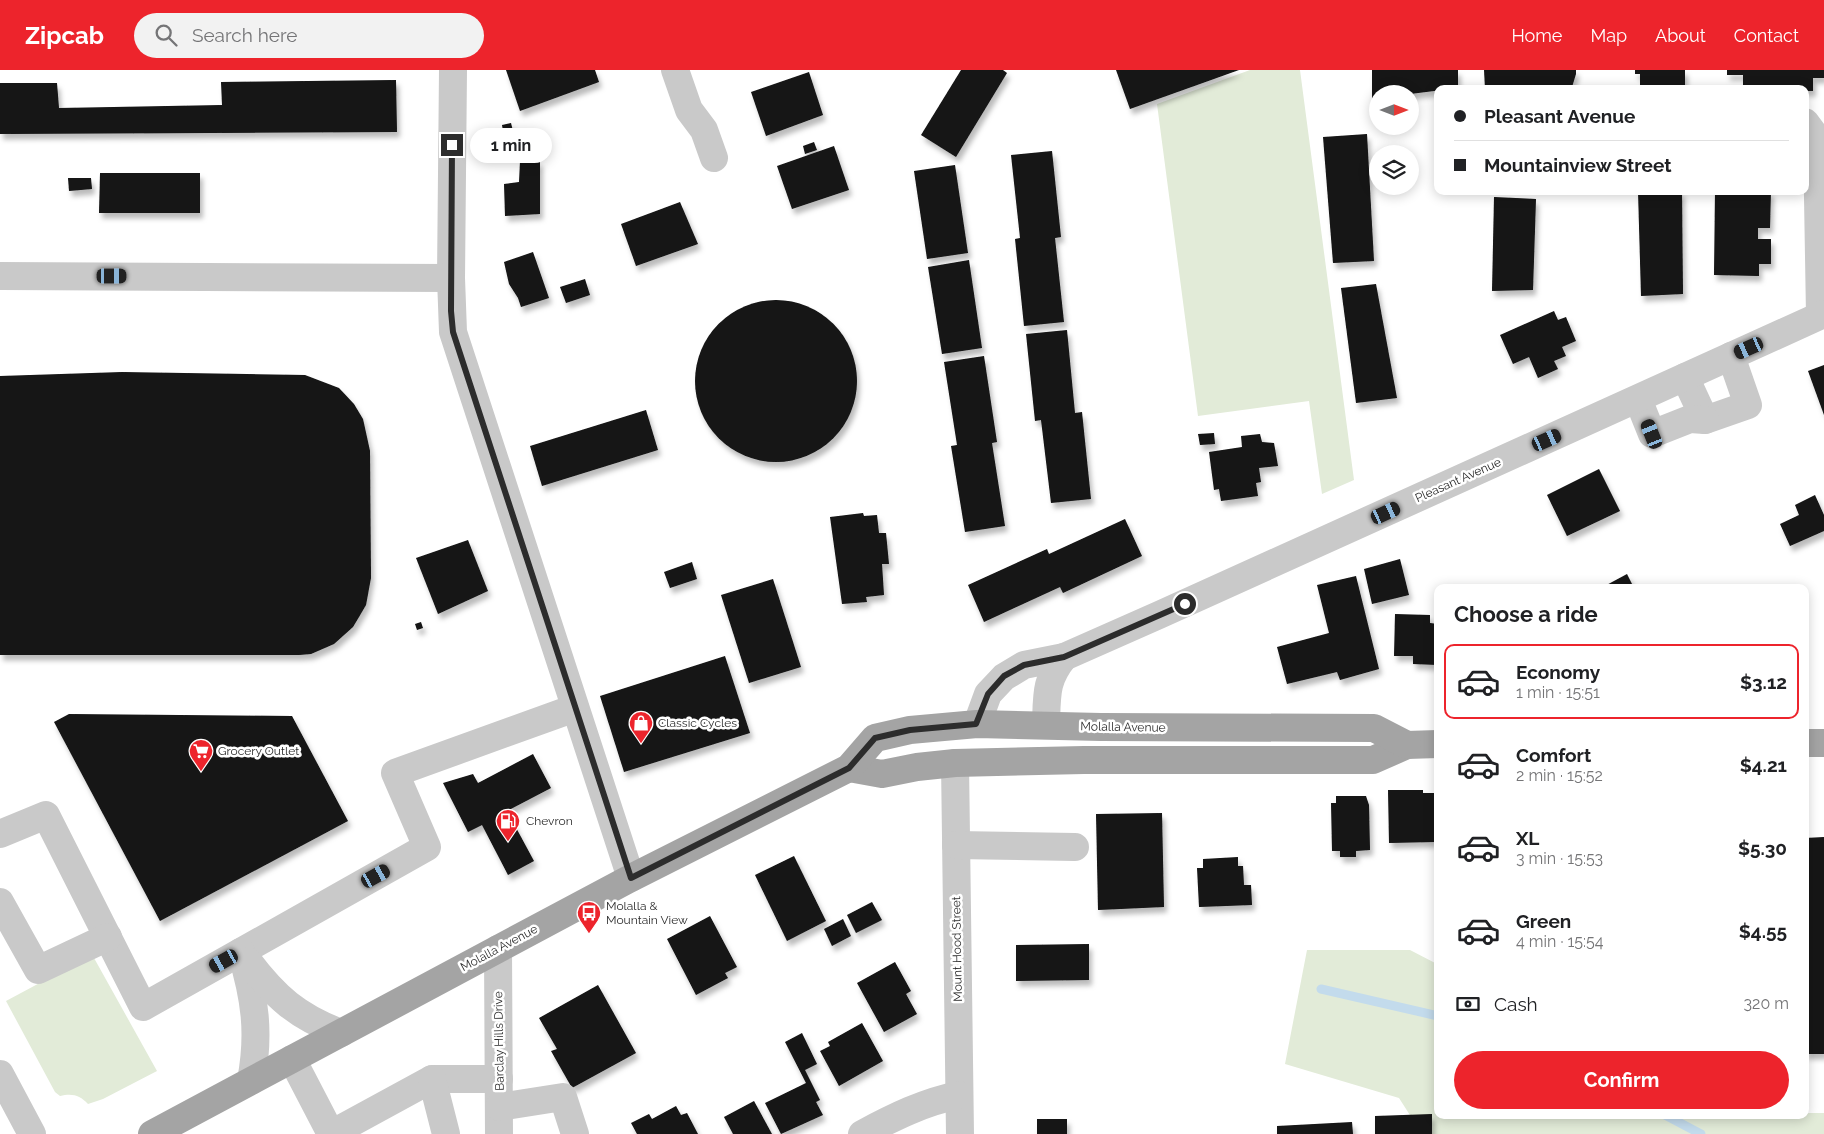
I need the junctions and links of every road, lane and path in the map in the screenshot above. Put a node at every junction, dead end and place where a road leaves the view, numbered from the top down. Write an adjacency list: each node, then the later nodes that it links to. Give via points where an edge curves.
1 (453, 70): 6 (street)
2 (675, 70): 4 (street, via 689,110 704,130)
3 (1809, 127): 7 (street, via 1818,138)
4 (714, 158)
5 (0, 276): 6 (street)
6 (451, 278): 13 (street, via 453,332 458,352)
7 (1822, 315): 8 (street, Pleasant Avenue)
8 (1731, 356): 9 (street, Pleasant Avenue); 11 (street, via 1748,405)
9 (1685, 377): 10 (street, Pleasant Avenue); 11 (street)
10 (1638, 399): 11 (street, via 1652,434 1690,419); 12 (street, Pleasant Avenue)
11 (1705, 420)
12 (1064, 657): 14 (street, Pleasant Avenue, via 1024,665 1004,676 988,694); 15 (street, via 1049,682)
13 (575, 708): 26 (street); 30 (street, via 395,773 427,847)
14 (976, 724): 15 (main road, Molalla Avenue); 22 (main road, Molalla Avenue, via 910,730 875,738)
15 (1046, 725): 16 (main road, Molalla Avenue)
16 (1101, 727): 20 (main road, Molalla Avenue, via 1374,728); 21 (main road, via 1060,738 973,742 962,745 956,753)
17 (1809, 743): 18 (main road)
18 (1824, 743)
19 (1434, 744): 20 (main road, Molalla Avenue)
20 (1407, 745): 21 (main road, Molalla Avenue, via 1373,760 1084,760)
21 (955, 764): 22 (main road, Molalla Avenue, via 917,766 882,774); 24 (street, Mount Hood Street)
22 (849, 768): 26 (main road, Molalla Avenue)
23 (0, 834): 28 (street, via 46,815)
24 (956, 845): 25 (street); 37 (street, Mount Hood Street)
25 (1075, 847)
26 (631, 878): 29 (main road, Molalla Avenue)
27 (0, 902): 28 (street, via 38,970)
28 (108, 937): 30 (street, via 143,1007)
29 (498, 949): 31 (main road, Molalla Avenue); 35 (street, Barclay Hills Drive)
30 (241, 952): 31 (street, via 264,983 290,1007 314,1023); 36 (street, via 251,984 256,1019 256,1051)
31 (341, 1033): 32 (main road, Molalla Avenue)
32 (292, 1059): 34 (street, via 330,1134); 36 (main road, Molalla Avenue)
33 (0, 1074): 39 (street)
34 (432, 1079): 35 (street); 41 (street)
35 (499, 1079): 38 (street, Barclay Hills Drive)
36 (251, 1081): 40 (main road, Molalla Avenue)
37 (960, 1095): 44 (street, via 935,1100); 45 (street, Mount Hood Street)
38 (499, 1107): 42 (street, Barclay Hills Drive); 43 (street, via 563,1097)
39 (32, 1134)
40 (152, 1134)
41 (446, 1134)
42 (499, 1134)
43 (575, 1134)
44 (862, 1134)
45 (960, 1134)

